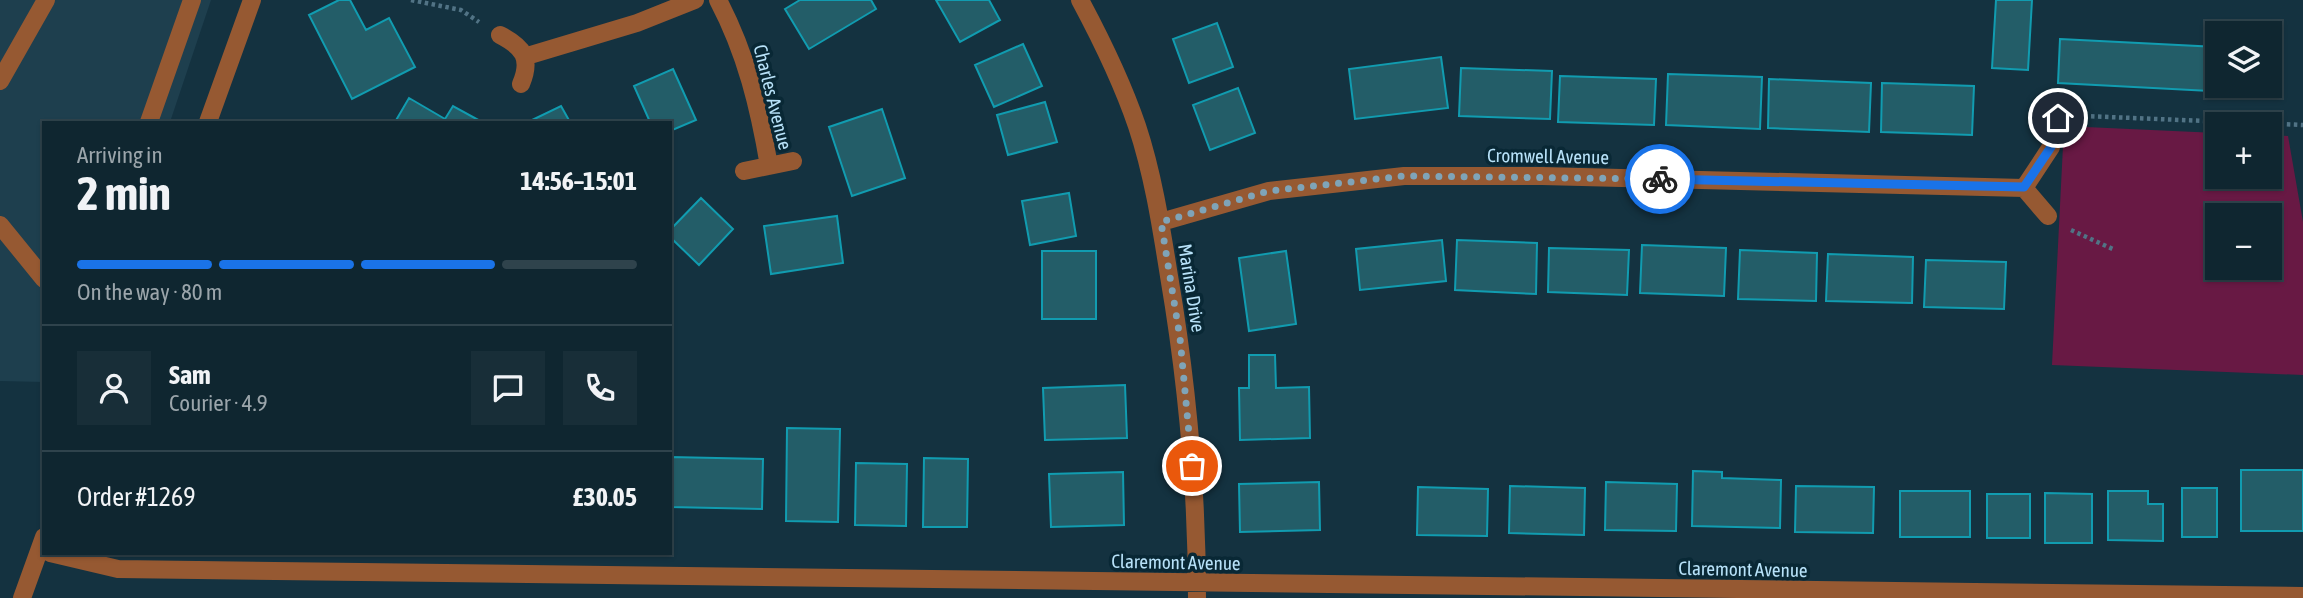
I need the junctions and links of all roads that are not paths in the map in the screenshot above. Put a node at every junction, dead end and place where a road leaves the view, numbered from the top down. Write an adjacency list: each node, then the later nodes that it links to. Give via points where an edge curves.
1 (46, 0): 9 (street)
2 (192, 0): 12 (street)
3 (252, 0): 13 (street)
4 (695, 0): 8 (street)
5 (718, 0): 15 (street, Charles Avenue, via 750,75)
6 (1080, 0): 19 (street, Marina Drive, via 1108,52 1138,128)
7 (500, 35): 8 (street)
8 (527, 56): 10 (street)
9 (0, 81)
10 (521, 84)
11 (2058, 118): 17 (street, via 2051,147)
12 (149, 121)
13 (208, 121)
14 (793, 161): 15 (street, Charles Avenue)
15 (769, 166): 16 (street, Charles Avenue)
16 (744, 171)
17 (2024, 187): 18 (street); 19 (street, Cromwell Avenue, via 1404,176 1269,191)
18 (2048, 216)
19 (1161, 222): 24 (street, Marina Drive, via 1192,466)
20 (0, 225): 21 (street)
21 (42, 277)
22 (42, 553): 26 (street)
23 (69, 555): 24 (street, Claremont Avenue, via 118,569)
24 (1197, 590): 25 (street, Claremont Avenue)
25 (2303, 597)
26 (22, 598)

